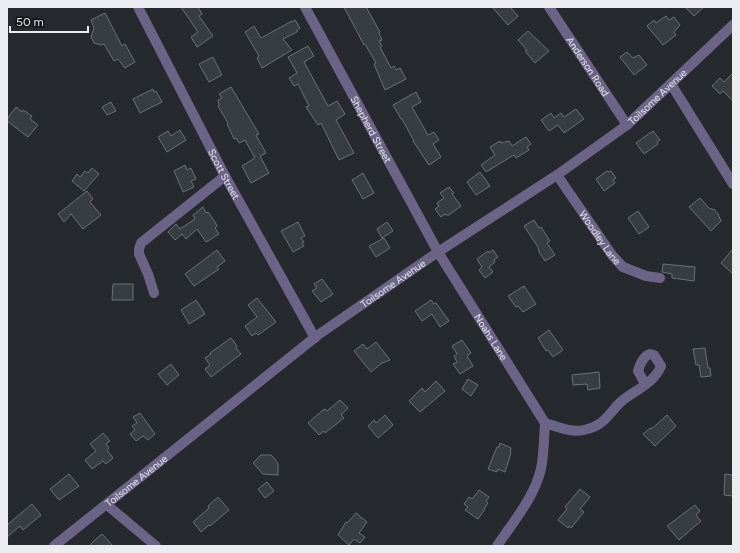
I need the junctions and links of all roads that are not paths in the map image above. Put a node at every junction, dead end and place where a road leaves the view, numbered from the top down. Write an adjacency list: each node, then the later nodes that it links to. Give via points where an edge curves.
1 (138, 7): 8 (street, Scott Street)
2 (305, 7): 10 (street, Shepherd Street)
3 (549, 7): 6 (street, Anderson Road)
4 (733, 25): 5 (street, Toilsome Avenue)
5 (671, 84): 6 (street, Toilsome Avenue); 9 (street)
6 (627, 125): 7 (street, Toilsome Avenue)
7 (557, 175): 10 (street, Toilsome Avenue); 11 (street, Woodley Lane, via 623,267 646,276)
8 (225, 176): 12 (street, via 141,243 139,254); 13 (street, Scott Street)
9 (733, 184)
10 (438, 252): 13 (street, Toilsome Avenue); 15 (street, Noahs Lane)
11 (660, 278)
12 (154, 293)
13 (315, 338): 16 (street, Toilsome Avenue)
14 (645, 384): 15 (street, via 622,401 599,424 584,430 567,430)
15 (545, 422): 19 (street, via 541,468 534,487 528,501)
16 (107, 505): 17 (street, Toilsome Avenue); 18 (street)
17 (54, 546)
18 (156, 546)
19 (497, 546)

